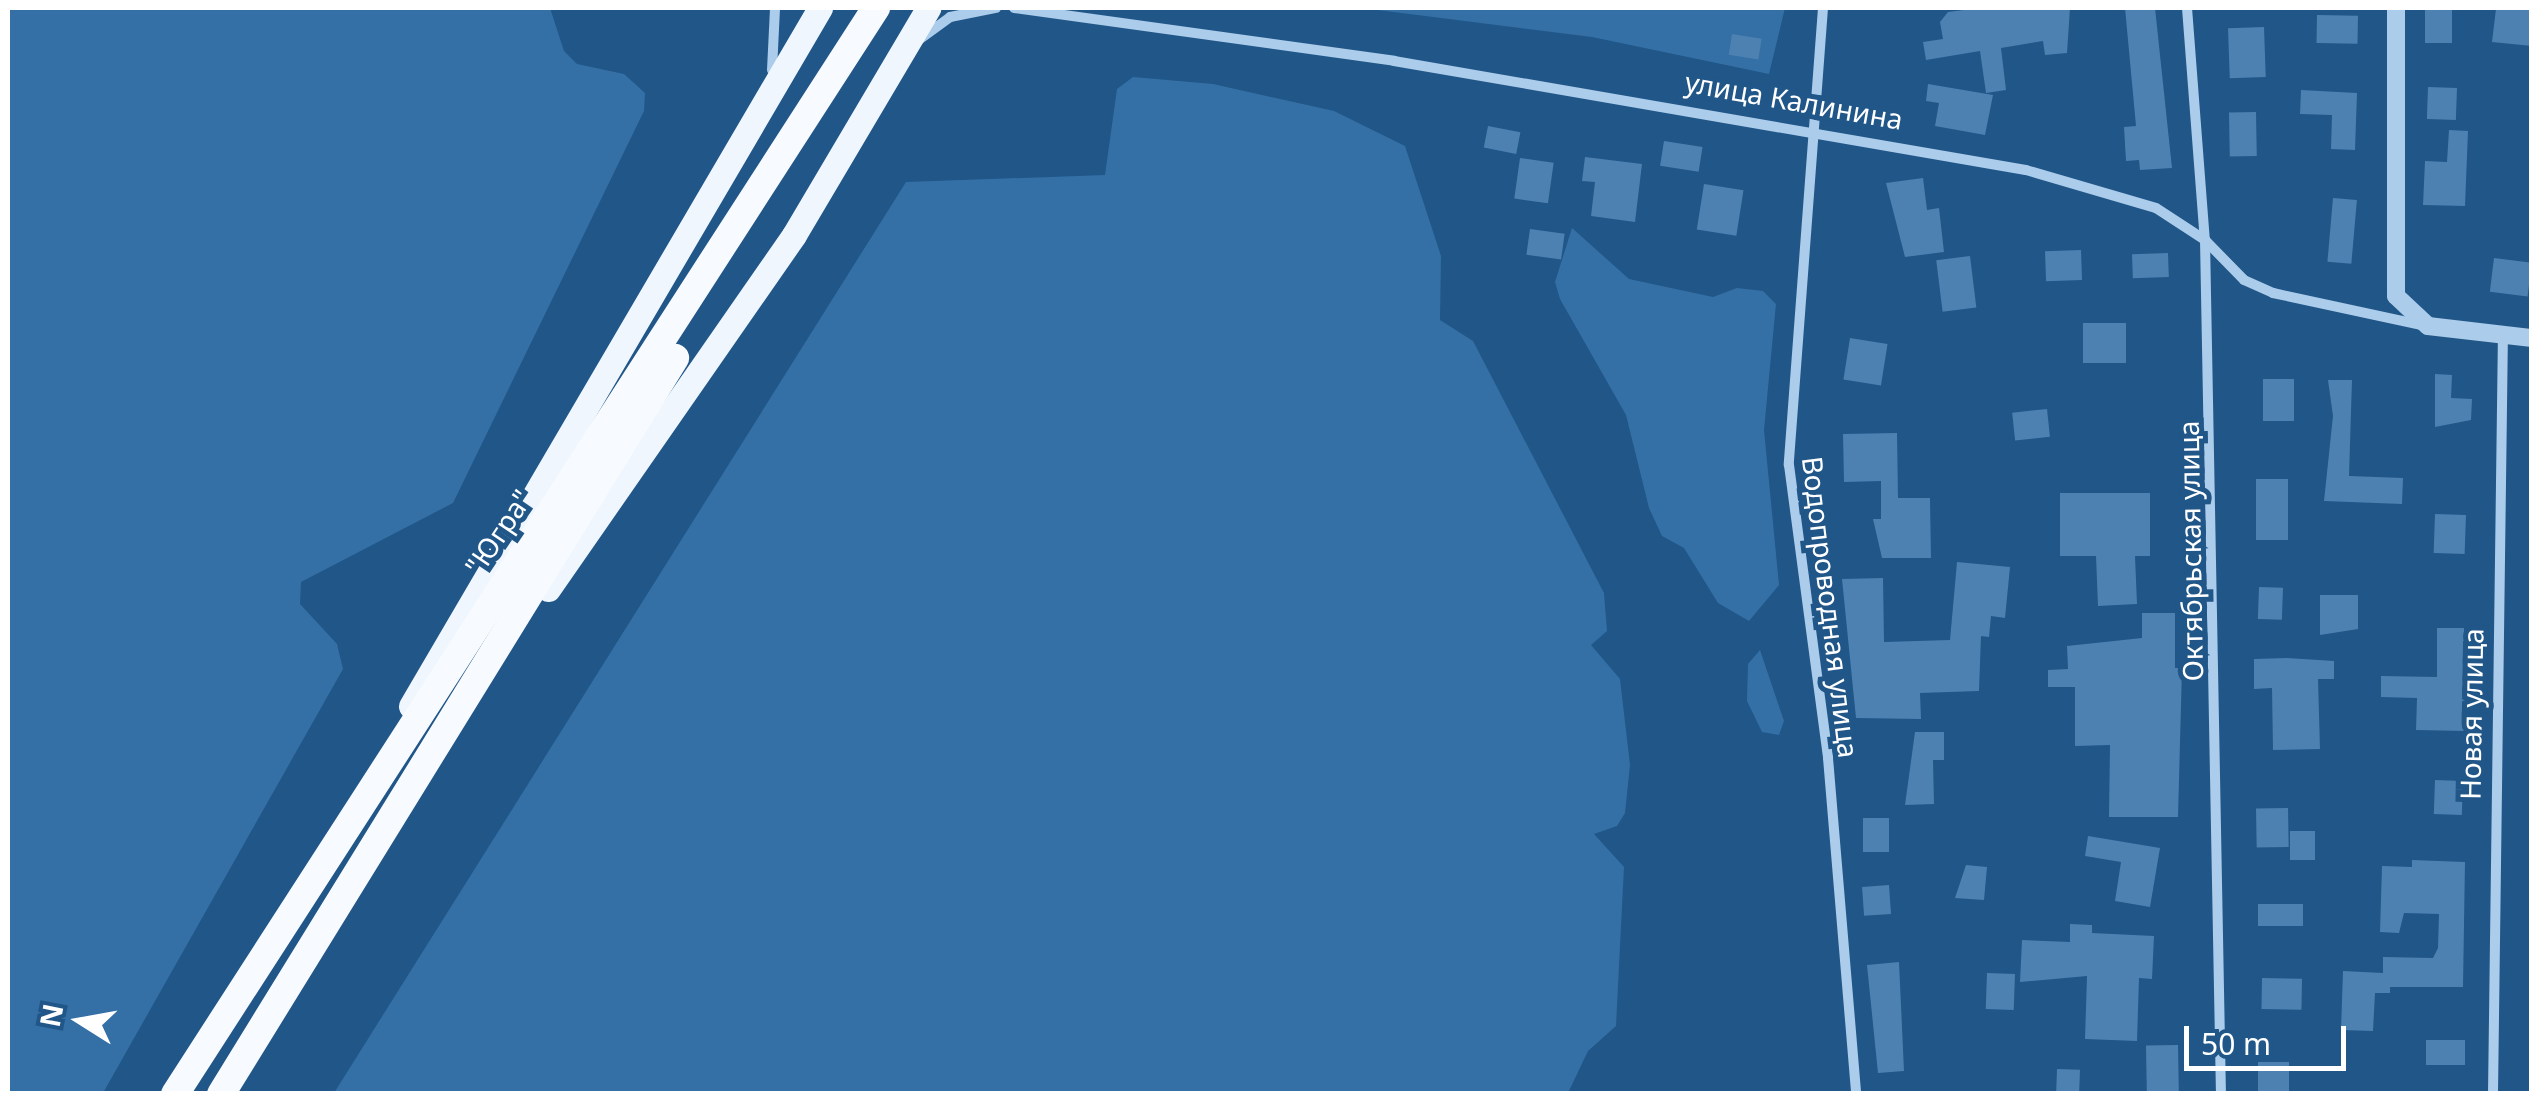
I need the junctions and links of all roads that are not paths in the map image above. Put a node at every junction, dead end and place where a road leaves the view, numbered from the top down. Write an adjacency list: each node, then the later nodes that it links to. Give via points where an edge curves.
1 (775, 8): 11 (street, via 777,51)
2 (820, 8): 11 (main road)
3 (878, 8): 17 (highway, "Югра"); 18 (highway, "Югра")
4 (928, 8): 10 (main road)
5 (996, 8): 10 (street, via 938,24)
6 (1014, 8): 12 (street, улица Калинина, via 1394,61)
7 (1823, 8): 12 (street, Водопроводная улица)
8 (2187, 8): 13 (street, Октябрьская улица)
9 (2396, 8): 14 (street, via 2391,268 2404,310)
10 (890, 74): 18 (main road, via 750,300 641,449)
11 (756, 116): 17 (main road)
12 (1817, 131): 13 (street, улица Калинина, via 2130,198); 21 (street, Водопроводная улица, via 1792,348 1788,465 1828,758)
13 (2205, 240): 14 (street, улица Калинина, via 2244,280 2273,293); 22 (street, Октябрьская улица)
14 (2428, 326): 15 (street, улица Калинина)
15 (2504, 335): 16 (street, улица Калинина); 23 (street, Новая улица)
16 (2532, 338)
17 (334, 837): 19 (highway, "Югра")
18 (366, 862): 20 (highway, "Югра")
19 (174, 1094)
20 (221, 1094)
21 (1856, 1094)
22 (2221, 1094)
23 (2494, 1094)

